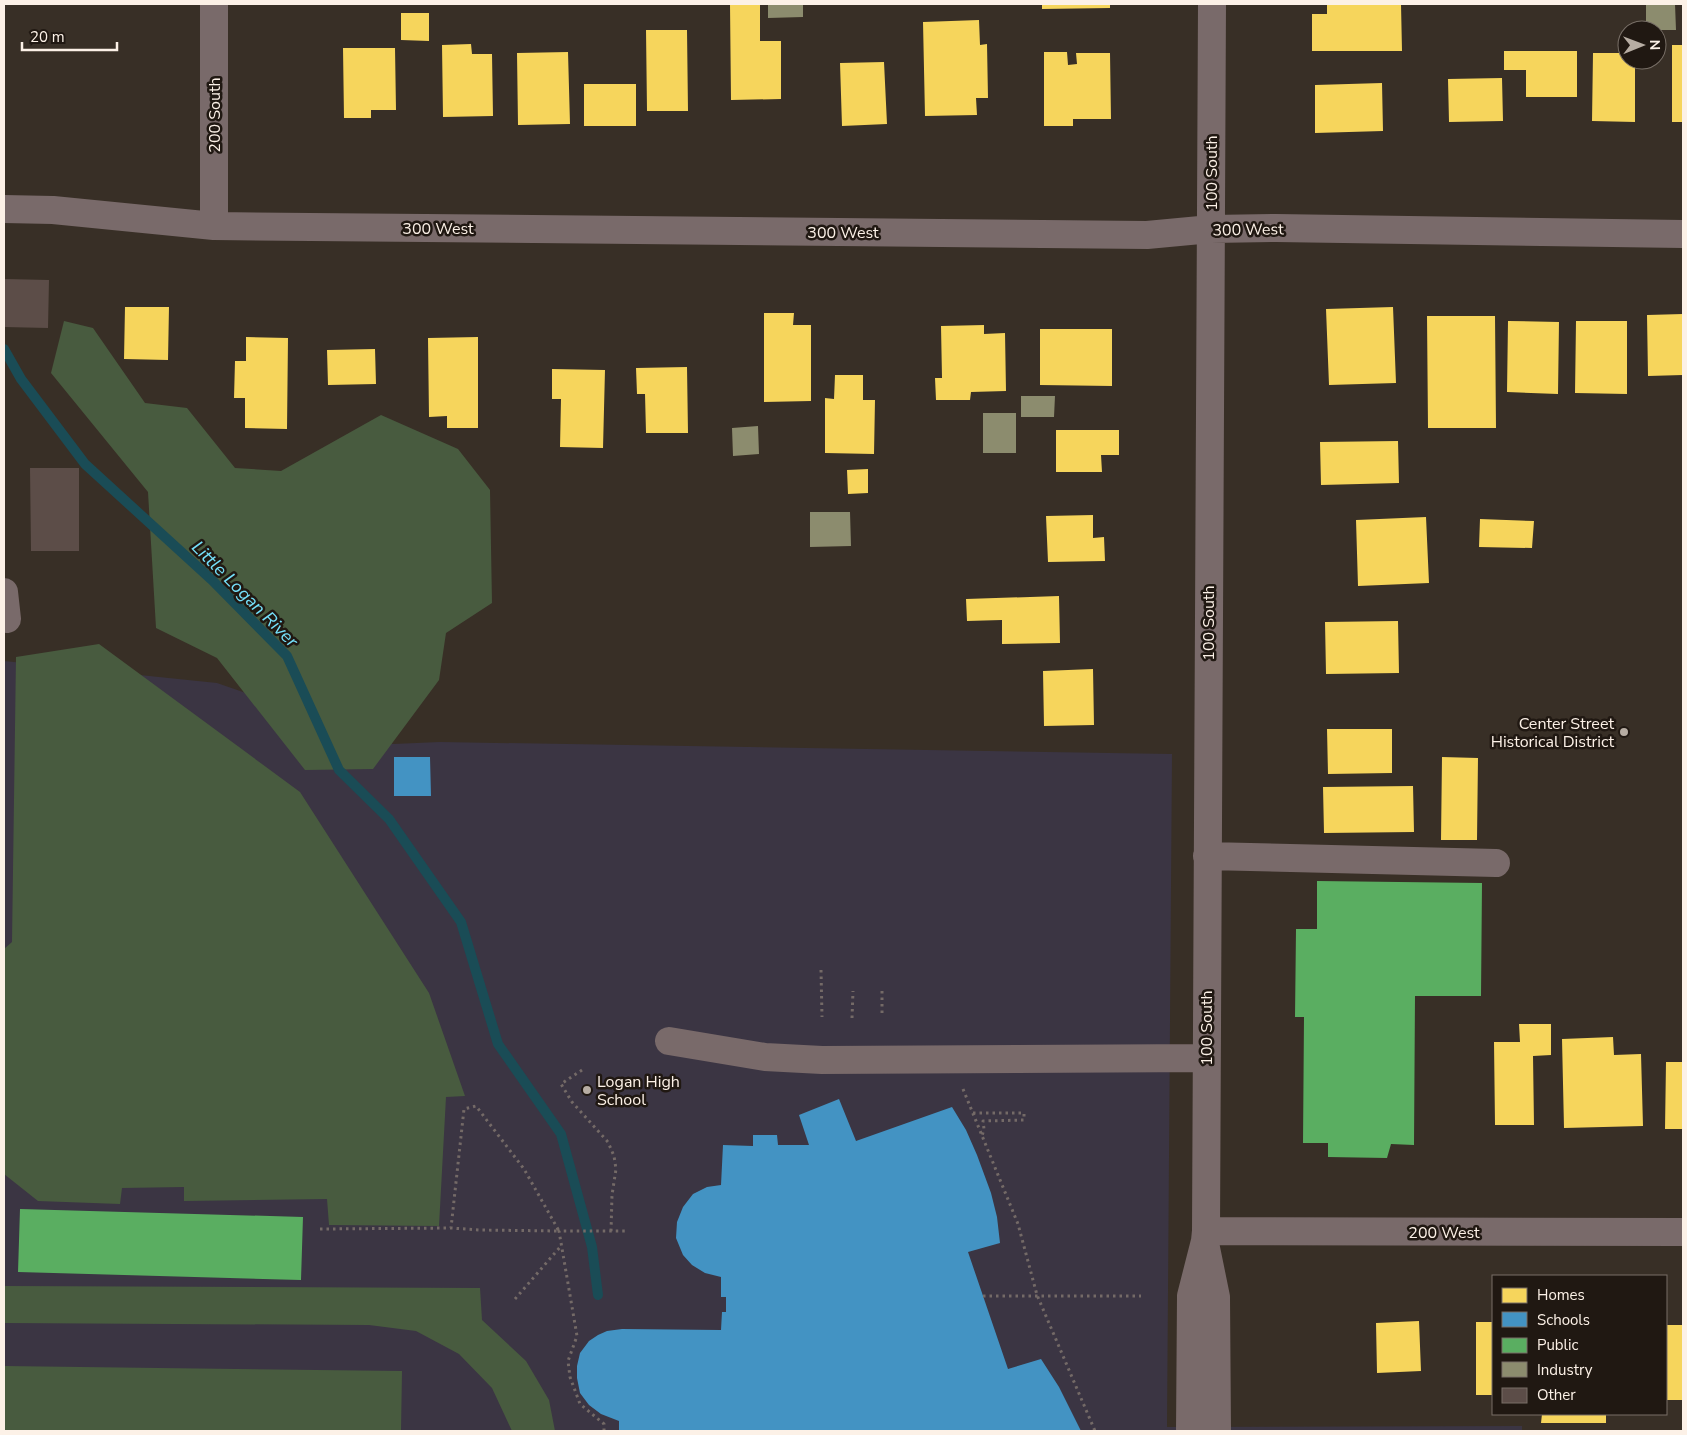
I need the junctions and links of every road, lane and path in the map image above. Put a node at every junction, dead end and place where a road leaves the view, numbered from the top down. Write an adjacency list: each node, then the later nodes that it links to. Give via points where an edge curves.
1 (214, 4): 4 (street, 200 South)
2 (1212, 4): 5 (street, 100 South)
3 (4, 209): 4 (street, 300 West, via 53,210)
4 (214, 226): 5 (street, 300 West, via 1137,234)
5 (1211, 229): 6 (street, 300 West); 9 (street, 100 South)
6 (1683, 234)
7 (4, 592): 8 (street)
8 (7, 619)
9 (1207, 856): 10 (street); 18 (street, 100 South)
10 (1496, 863)
11 (821, 970): 14 (path)
12 (852, 991): 16 (path)
13 (882, 991): 15 (path)
14 (822, 1017)
15 (882, 1017)
16 (852, 1018)
17 (669, 1041): 18 (street, via 765,1056 822,1060)
18 (1206, 1058): 29 (street, 100 South)
19 (582, 1070): 27 (path, via 561,1084 572,1102 608,1142 614,1156 616,1169)
20 (962, 1088): 21 (path)
21 (973, 1113): 22 (path); 22 (path, via 1024,1113 1024,1120 983,1121)
22 (982, 1136): 31 (path, via 1018,1224)
23 (451, 1228): 24 (path); 25 (path); 25 (path, via 464,1109 476,1106 524,1169)
24 (320, 1229)
25 (559, 1231): 27 (path); 30 (path)
26 (628, 1231): 27 (path)
27 (611, 1232)
28 (1683, 1232): 29 (street, 200 West)
29 (1205, 1236): 37 (street, 100 South, via 1191,1296); 38 (street, 100 South, via 1216,1297)
30 (561, 1246): 34 (path); 35 (path, via 577,1336 568,1361 570,1377 580,1404 604,1424)
31 (1037, 1295): 32 (path); 33 (path); 36 (path)
32 (983, 1296)
33 (1141, 1296)
34 (515, 1299)
35 (604, 1431)
36 (1095, 1431)
37 (1190, 1431)
38 (1217, 1431)

